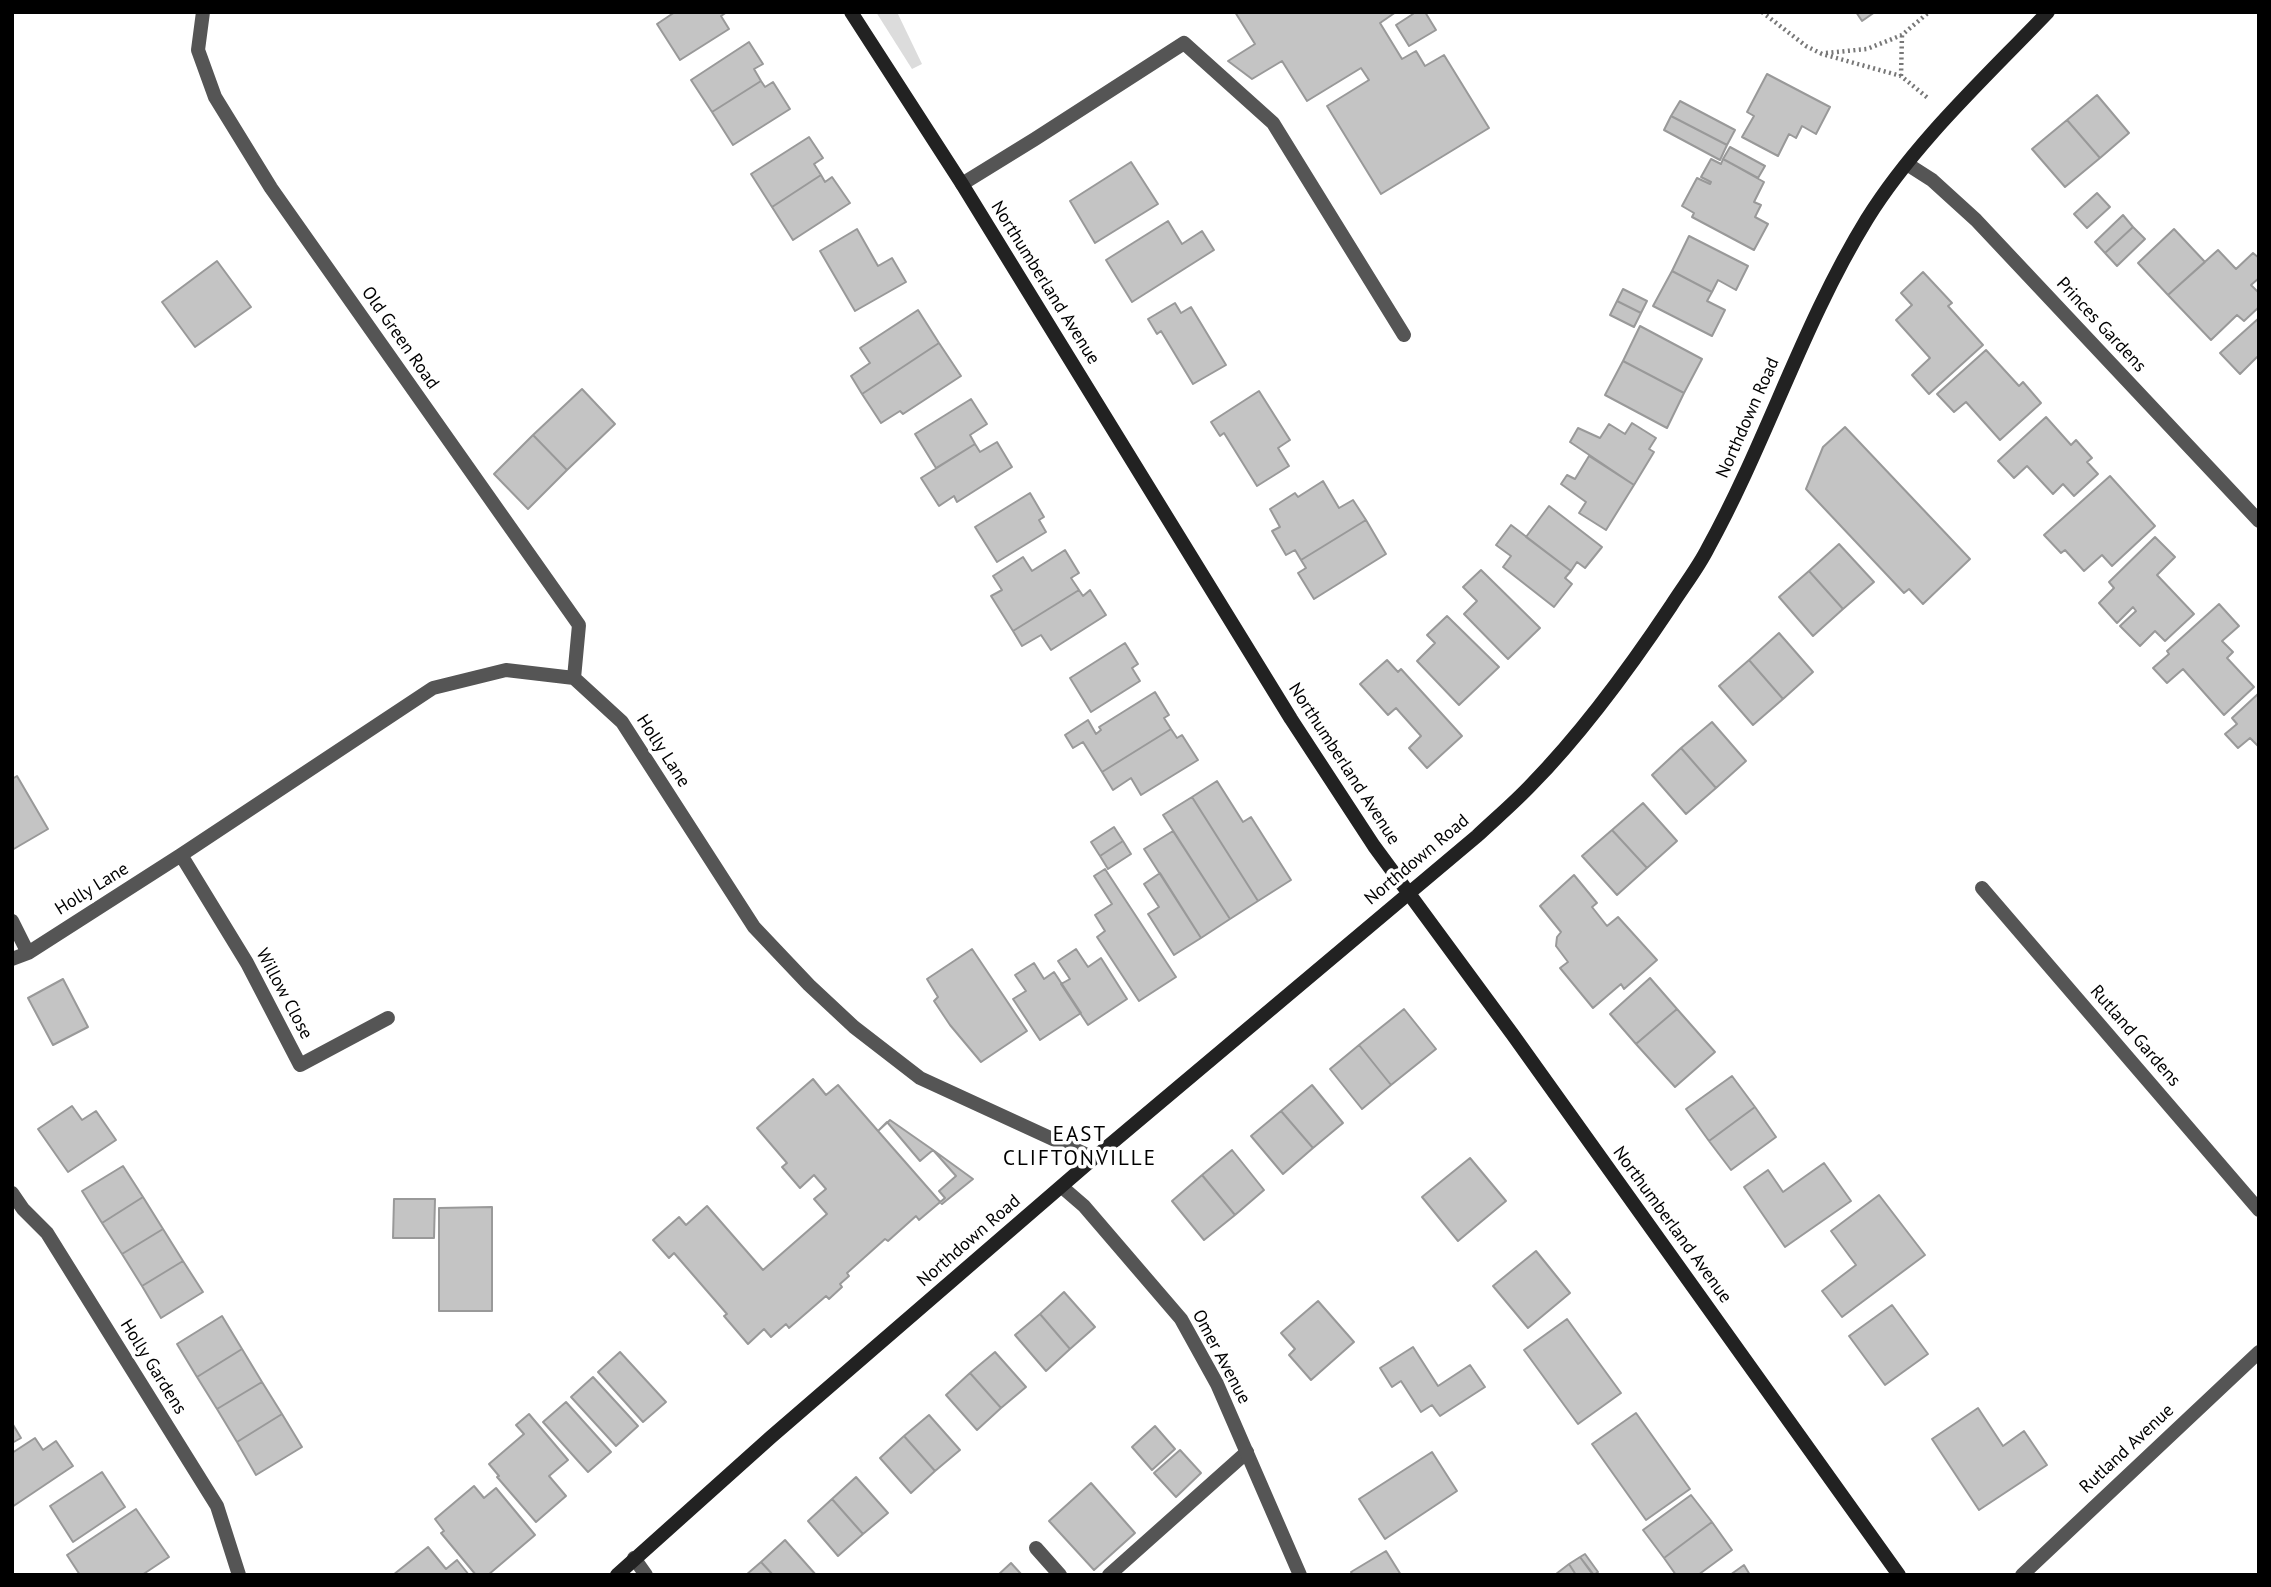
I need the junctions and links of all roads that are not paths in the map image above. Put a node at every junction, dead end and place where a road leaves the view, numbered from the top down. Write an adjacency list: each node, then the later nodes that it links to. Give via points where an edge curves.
1 (202, 12): 8 (street, Old Green Road, via 198,50 215,97 271,188 579,625)
2 (851, 12): 5 (main road, Northumberland Avenue)
3 (2048, 12): 4 (main road, Northdown Road)
4 (1907, 164): 7 (street, Princes Gardens, via 1976,220); 11 (main road, Northdown Road, via 1867,219 1823,301 1708,550 1655,630 1597,710 1532,785)
5 (962, 184): 6 (street, via 1184,43 1273,123); 11 (main road, Northumberland Avenue, via 1291,719)
6 (1404, 335)
7 (2259, 521)
8 (574, 678): 9 (street, Holly Lane, via 506,670 433,688); 16 (street, Holly Lane, via 622,722 754,927 854,1027 920,1078)
9 (181, 855): 13 (street, Holly Lane); 15 (street, Willow Close, via 247,963 300,1065)
10 (1982, 888): 19 (street, Rutland Gardens)
11 (1409, 892): 16 (main road, Northdown Road); 30 (main road, Northumberland Avenue)
12 (12, 921): 13 (street)
13 (28, 953): 14 (street, Holly Lane)
14 (12, 959)
15 (388, 1018)
16 (1094, 1158): 17 (main road, Northdown Road)
17 (1062, 1187): 21 (street, Omer Avenue, via 1084,1206 1181,1320 1217,1384); 23 (main road, Northdown Road)
18 (12, 1193): 24 (street, Holly Gardens, via 47,1233 217,1506)
19 (2259, 1210)
20 (2259, 1352): 31 (street, Rutland Avenue)
21 (1247, 1452): 28 (street); 29 (street, Omer Avenue)
22 (1036, 1548): 27 (street)
23 (634, 1559): 25 (main road, Northdown Road); 26 (street)
24 (239, 1575)
25 (617, 1575)
26 (646, 1575)
27 (1060, 1575)
28 (1109, 1575)
29 (1300, 1575)
30 (1899, 1575)
31 (2022, 1575)

